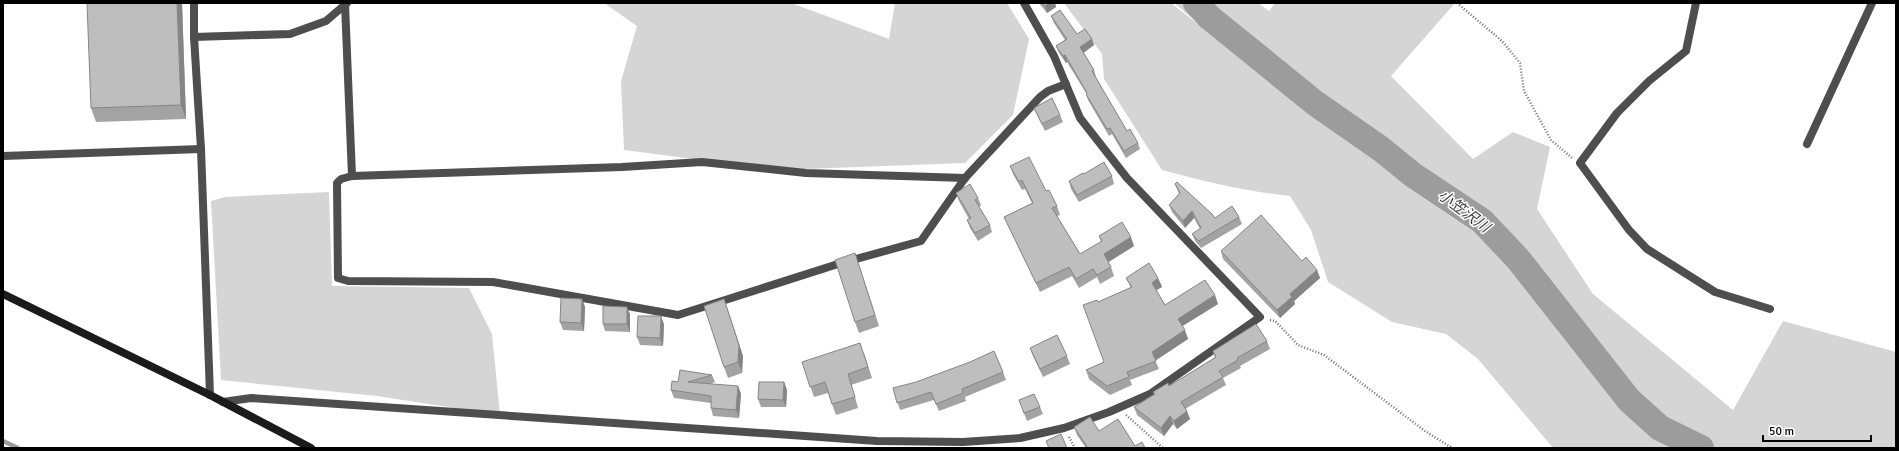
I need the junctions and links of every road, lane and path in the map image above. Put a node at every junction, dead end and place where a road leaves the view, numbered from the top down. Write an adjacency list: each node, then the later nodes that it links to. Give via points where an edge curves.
1 (194, 3): 7 (street)
2 (1024, 3): 8 (street, via 1054,56)
3 (1457, 3): 12 (path, via 1502,41 1520,63 1524,91 1551,140)
4 (1696, 3): 12 (street, via 1686,51 1649,81 1617,113)
5 (1872, 3): 9 (street)
6 (346, 4): 7 (street, via 326,21 290,34); 13 (street)
7 (194, 37): 10 (street)
8 (1066, 84): 14 (street, via 1040,97); 17 (street, via 1080,118 1127,178)
9 (1807, 144)
10 (201, 149): 11 (street); 18 (street)
11 (3, 156)
12 (1580, 164): 16 (street, via 1629,230 1647,249 1714,292)
13 (352, 176): 14 (street, via 702,162 806,173); 14 (street, via 340,179 337,183 338,278 348,281 493,282 678,315 838,264 921,242)
14 (965, 178)
15 (3, 294): 18 (street)
16 (1770, 309)
17 (1260, 317): 20 (street, via 1150,394); 24 (path, via 1275,321 1298,345 1324,355 1425,431)
18 (210, 395): 19 (street)
19 (223, 402): 21 (street, via 251,398); 22 (street)
20 (1118, 408): 21 (street, via 1064,428 1020,438); 23 (path)
21 (857, 444)
22 (311, 448)
23 (1163, 448)
24 (1452, 448)

